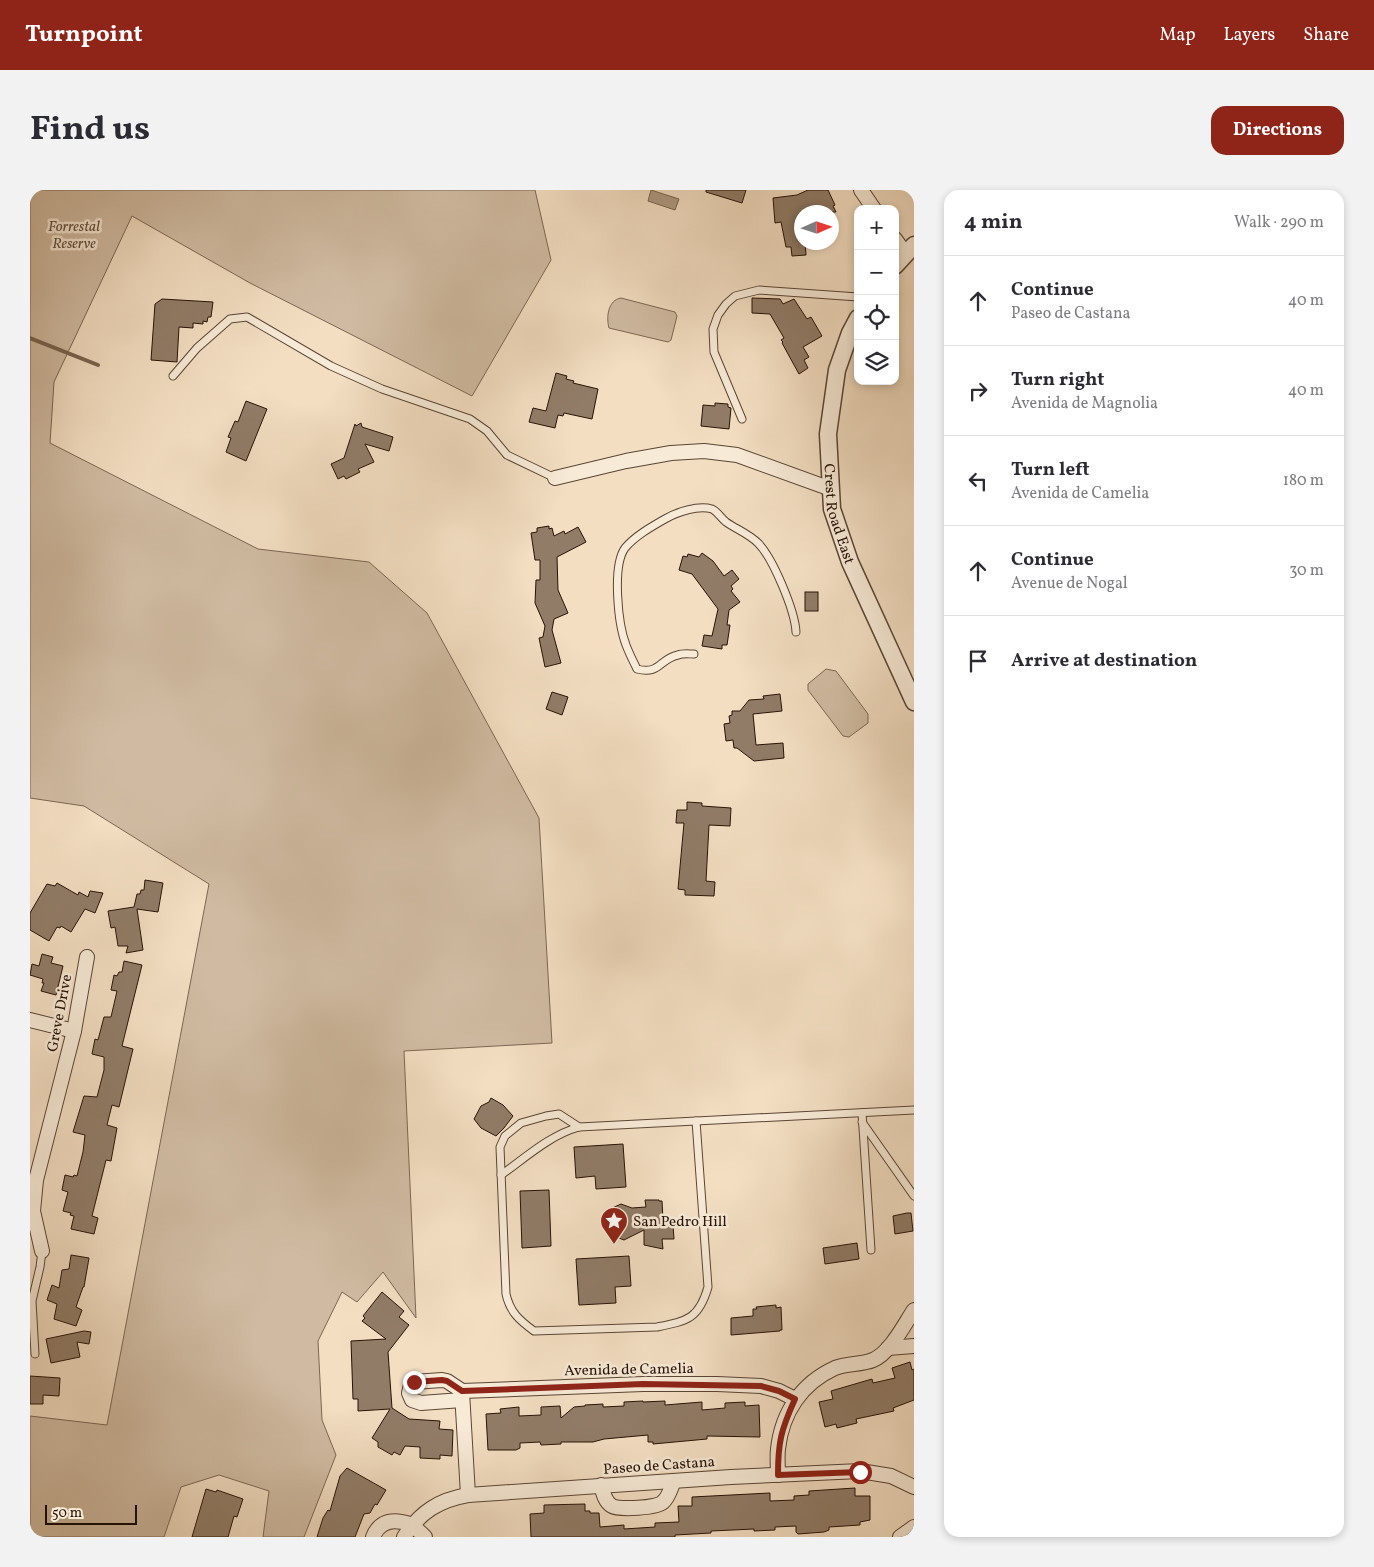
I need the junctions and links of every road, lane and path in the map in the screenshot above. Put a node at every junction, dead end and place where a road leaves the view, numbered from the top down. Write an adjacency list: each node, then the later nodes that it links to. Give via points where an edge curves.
1 (861, 190): 2 (street)
2 (871, 205)
3 (854, 297): 6 (lane, via 759,290 735,296 726,304 713,329 714,352)
4 (854, 325): 8 (street, Crest Road East, via 837,370 828,434)
5 (173, 376): 7 (lane, via 197,348 230,319 247,317 331,366 382,389 470,419 487,431 507,455)
6 (742, 418)
7 (555, 478): 8 (street, via 626,460 704,451 737,455)
8 (831, 489): 11 (street, Crest Road East, via 832,509 850,562)
9 (796, 632): 10 (lane, via 784,590 758,543 713,510 697,508 673,514 647,529 626,548 619,560 618,578 625,644 637,669 647,672 677,655)
10 (694, 654)
11 (914, 702)
12 (87, 957): 14 (street, Greve Drive)
13 (30, 1020): 14 (street)
14 (74, 1031): 23 (street, Greve Drive, via 36,1180 33,1211)
15 (914, 1110): 16 (lane)
16 (862, 1113): 17 (lane); 18 (lane)
17 (696, 1121): 19 (lane); 20 (lane, via 708,1286 704,1302 692,1316 676,1323 657,1327 534,1331 522,1322 509,1306 506,1294)
18 (862, 1122): 21 (lane); 22 (lane)
19 (579, 1127): 20 (lane, via 567,1130); 20 (lane, via 559,1114 521,1123 505,1136 500,1147)
20 (500, 1175)
21 (914, 1196)
22 (871, 1250)
23 (42, 1251): 27 (lane, via 32,1301)
24 (914, 1310): 26 (street)
25 (914, 1346): 26 (street)
26 (888, 1348): 28 (street, via 873,1360 836,1368 812,1382)
27 (35, 1354)
28 (795, 1399): 29 (street, via 782,1427); 33 (street, Avenida de Camelia, via 761,1386 717,1384 643,1384 462,1396)
29 (778, 1475): 30 (street, Paseo de Castana); 32 (street, Paseo de Castana, via 860,1472 891,1476)
30 (674, 1481): 31 (street, Paseo de Castana); 31 (street, via 664,1502 658,1506 640,1507 610,1505)
31 (601, 1485): 33 (street, Paseo de Castana)
32 (914, 1487)
33 (468, 1495): 34 (street, Paseo de Castana, via 435,1504)
34 (412, 1524): 36 (street, via 397,1521 381,1524); 37 (street, Paseo de Castana); 38 (street)
35 (914, 1527): 39 (street)
36 (374, 1537)
37 (404, 1537)
38 (424, 1537)
39 (900, 1537)

